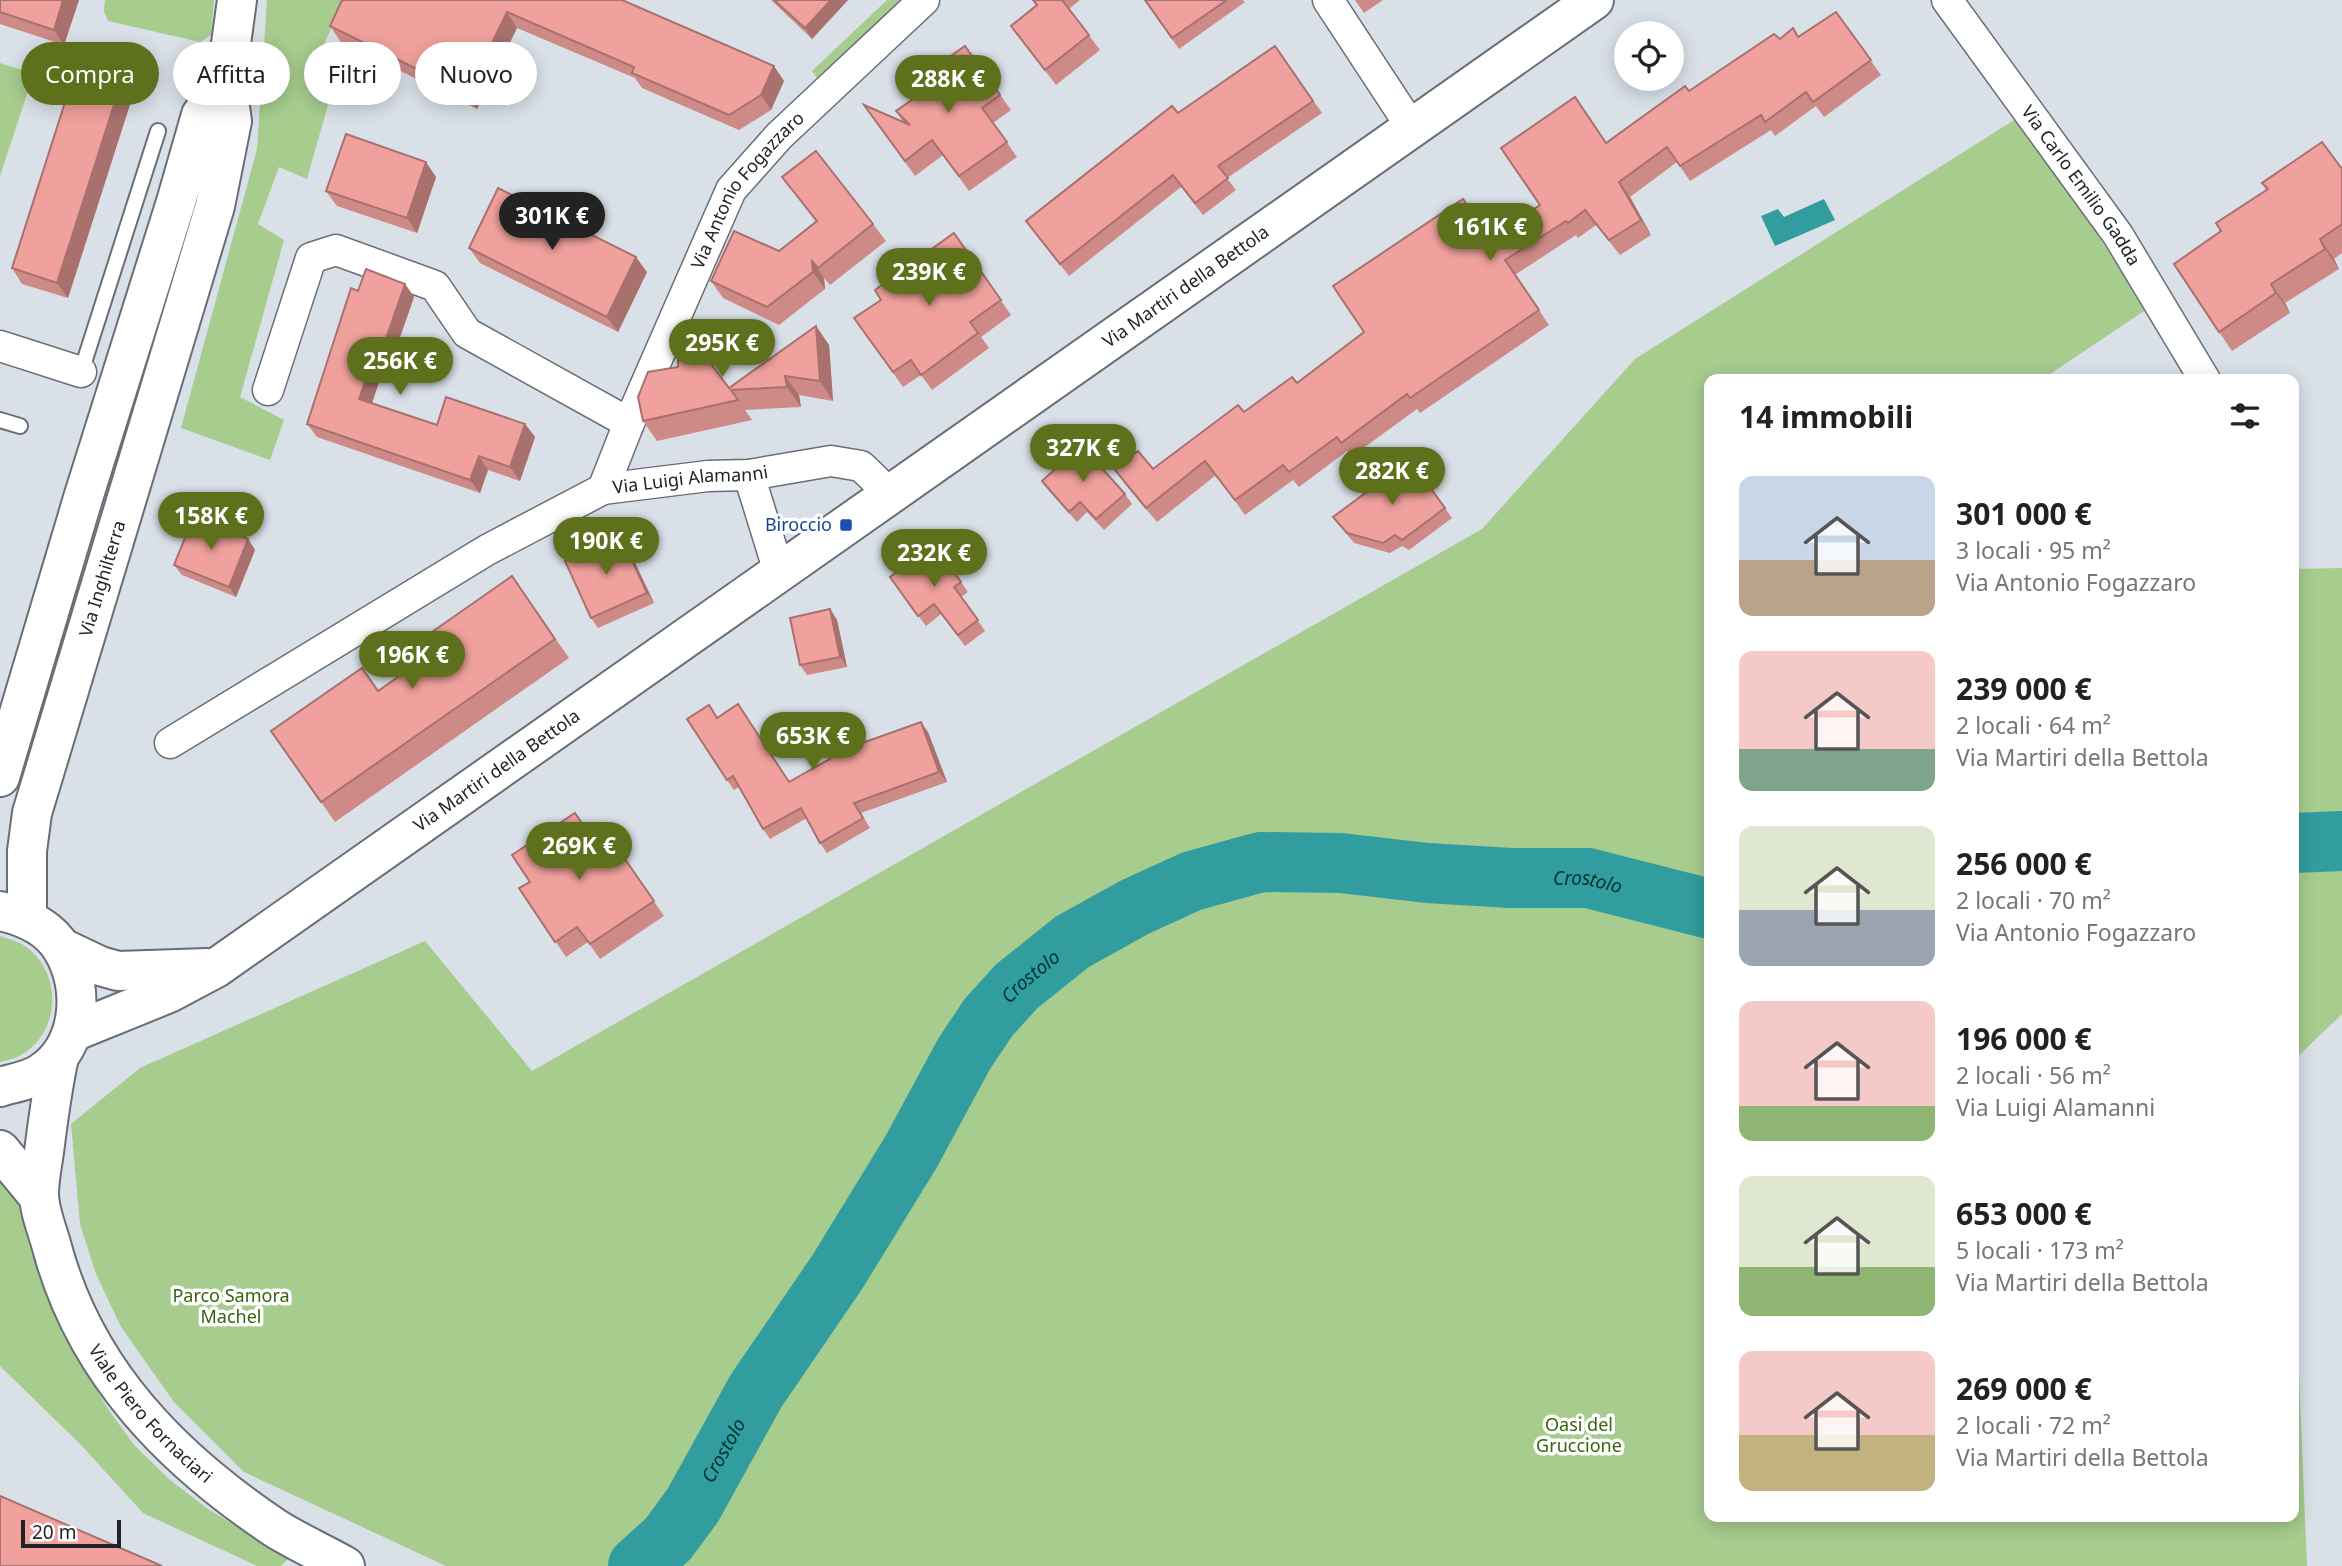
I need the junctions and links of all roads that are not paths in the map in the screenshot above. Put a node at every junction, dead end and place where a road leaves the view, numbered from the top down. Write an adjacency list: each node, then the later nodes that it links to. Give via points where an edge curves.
1 (237, 0): 6 (main road, Via Inghilterra)
2 (924, 0): 16 (street, Via Antonio Fogazzaro, via 779,136 731,190)
3 (1328, 0): 9 (street)
4 (1594, 0): 9 (main road, Via Martiri della Bettola)
5 (1947, 0): 13 (street, Via Carlo Emilio Gadda, via 2118,235)
6 (231, 42)
7 (208, 105): 23 (main road, Via Inghilterra, via 201,115)
8 (230, 105): 24 (main road, Via Inghilterra, via 232,121 215,206 32,813)
9 (1412, 128): 20 (main road, Via Martiri della Bettola)
10 (158, 131): 12 (lane)
11 (0, 346): 12 (street)
12 (81, 372)
13 (2201, 374)
14 (268, 390): 16 (street, via 311,258 336,250 435,286 467,334)
15 (0, 420): 17 (lane)
16 (629, 423): 19 (street, Via Antonio Fogazzaro)
17 (20, 426)
18 (749, 475): 19 (street, Via Luigi Alamanni); 20 (street, Via Luigi Alamanni, via 831,461 861,466); 21 (street)
19 (603, 489): 22 (street, Via Luigi Alamanni, via 487,550)
20 (890, 494): 21 (main road, Via Martiri della Bettola)
21 (779, 572): 26 (main road, Via Martiri della Bettola)
22 (170, 743)
23 (0, 777)
24 (13, 914): 25 (main road, via 47,933)
25 (62, 948): 26 (main road, via 118,971); 27 (main road, via 76,996)
26 (216, 968): 27 (main road, Via Martiri della Bettola)
27 (66, 1044): 28 (main road, Via Martiri della Bettola, via 40,1074); 30 (main road, Viale Piero Fornaciari, via 51,1093)
28 (0, 1087)
29 (0, 1150): 30 (main road, Viale Piero Fornaciari)
30 (38, 1197): 31 (main road, Viale Piero Fornaciari, via 75,1311 103,1366 132,1403 218,1487 277,1529)
31 (345, 1566)

